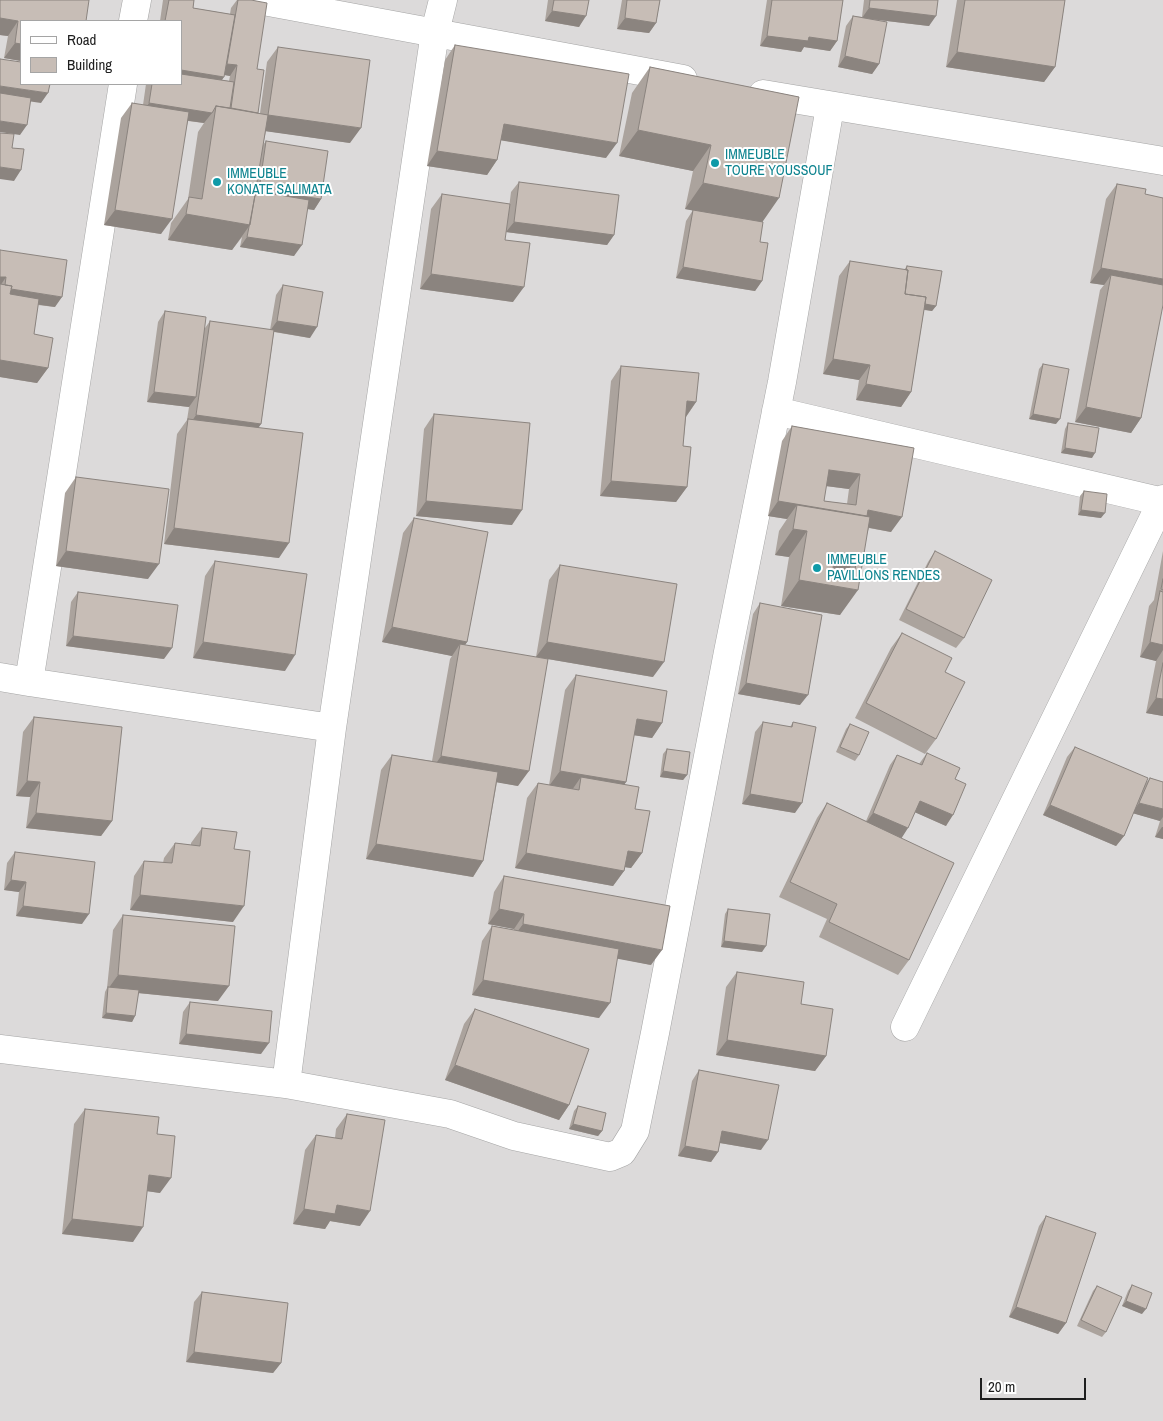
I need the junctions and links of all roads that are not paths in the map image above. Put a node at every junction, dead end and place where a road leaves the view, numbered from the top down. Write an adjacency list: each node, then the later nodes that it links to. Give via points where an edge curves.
1 (137, 0): 4 (street)
2 (258, 0): 5 (street)
3 (443, 0): 5 (street)
4 (133, 20)
5 (435, 32): 6 (street); 15 (street)
6 (705, 83)
7 (124, 85): 14 (street)
8 (743, 90): 9 (street)
9 (830, 107): 10 (street); 11 (street)
10 (1163, 161)
11 (776, 411): 12 (street); 18 (street, via 655,1033 634,1131 622,1152 610,1157 514,1136 450,1114)
12 (1163, 501): 16 (street)
13 (0, 677): 14 (street)
14 (29, 682): 15 (street)
15 (332, 728): 18 (street)
16 (905, 1027)
17 (0, 1049): 18 (street)
18 (286, 1084)

